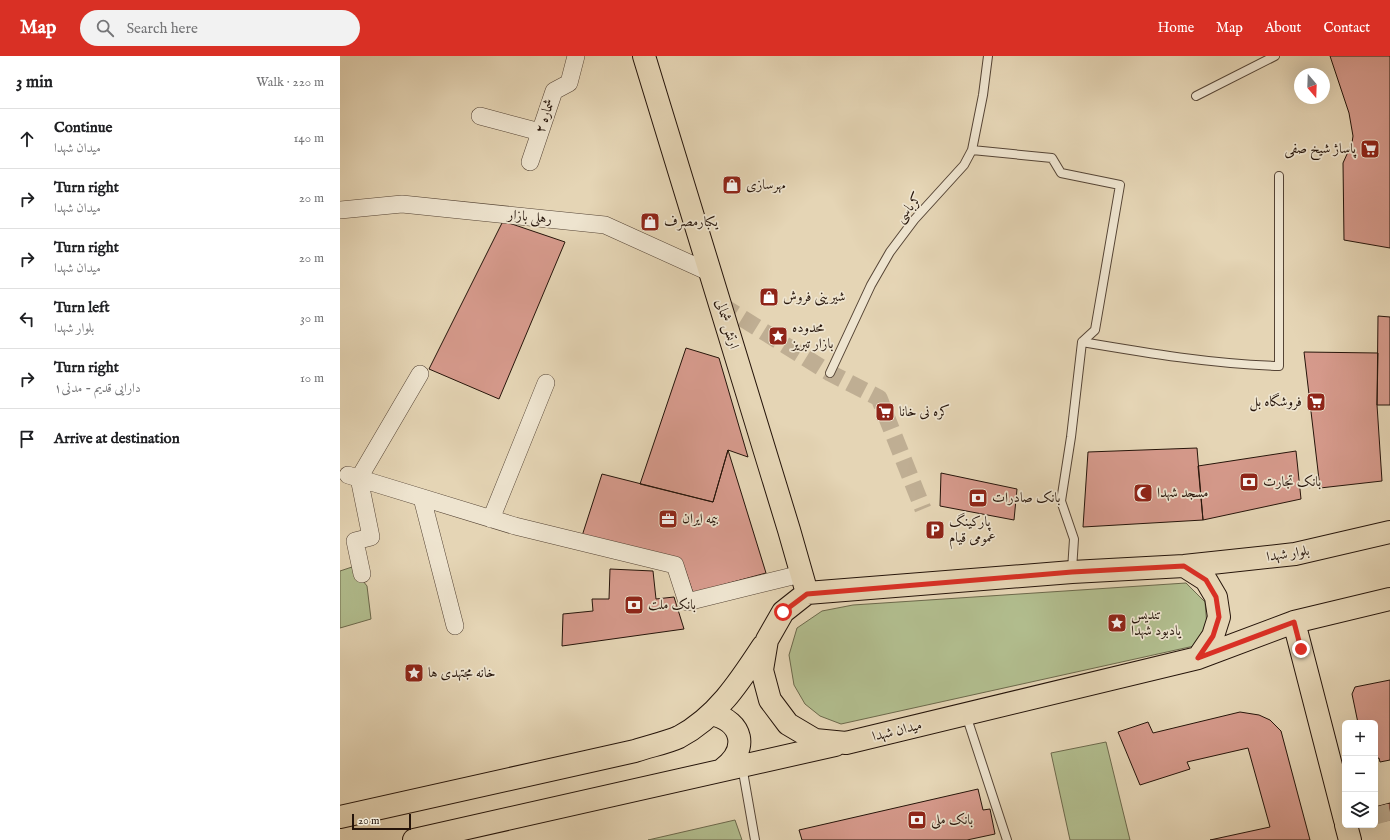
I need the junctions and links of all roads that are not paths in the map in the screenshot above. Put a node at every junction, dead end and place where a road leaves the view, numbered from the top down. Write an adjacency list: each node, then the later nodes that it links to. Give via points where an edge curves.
1 (576, 56): 7 (street, شماره ۲, via 569,83 554,91)
2 (644, 56): 12 (main road, ارتش شمالی)
3 (988, 56): 8 (lane, کرباسی, via 984,95)
4 (1275, 56): 5 (lane)
5 (1196, 96)
6 (480, 116): 7 (street)
7 (540, 132): 9 (street, شماره ۲)
8 (972, 150): 13 (lane, via 1052,158 1061,173 1120,185 1095,330); 14 (lane, کرباسی, via 964,165 914,220 890,252 871,285)
9 (530, 162)
10 (1279, 176): 13 (lane, via 1279,366 1163,356)
11 (340, 210): 12 (street, رهلی بازار, via 402,204 605,225)
12 (711, 273): 24 (main road, ارتش شمالی)
13 (1082, 342): 22 (lane, via 1061,501 1074,539)
14 (830, 373)
15 (420, 374): 17 (street)
16 (546, 383): 19 (street)
17 (353, 477): 18 (street); 23 (street, via 371,536 355,541)
18 (422, 498): 19 (street); 27 (street)
19 (491, 519): 24 (street, via 675,565 687,602)
20 (1390, 532): 21 (main road, بلوار شهدا, via 1295,554)
21 (1184, 566): 22 (main road); 29 (main road, via 1206,580 1216,597 1219,617 1213,636)
22 (1072, 572): 24 (main road)
23 (362, 574)
24 (804, 584): 28 (main road, میدان شهدا, via 783,612)
25 (1390, 599): 26 (main road)
26 (1294, 622): 29 (main road); 34 (main road)
27 (455, 626)
28 (767, 640): 30 (main road, via 743,677); 32 (main road, میدان شهدا, via 762,670 770,700 788,724 815,740)
29 (1198, 658): 31 (main road, میدان شهدا)
30 (712, 714): 33 (main road, via 724,718 734,726 739,737 739,750); 35 (main road, via 699,726 678,738 635,751)
31 (966, 714): 32 (main road, میدان شهدا); 40 (lane)
32 (846, 743): 33 (main road)
33 (733, 767): 37 (main road); 39 (lane)
34 (1342, 808)
35 (340, 817)
36 (1347, 828): 41 (main road)
37 (445, 837): 38 (main road)
38 (414, 840)
39 (755, 840)
40 (1007, 840)
41 (1350, 840)

